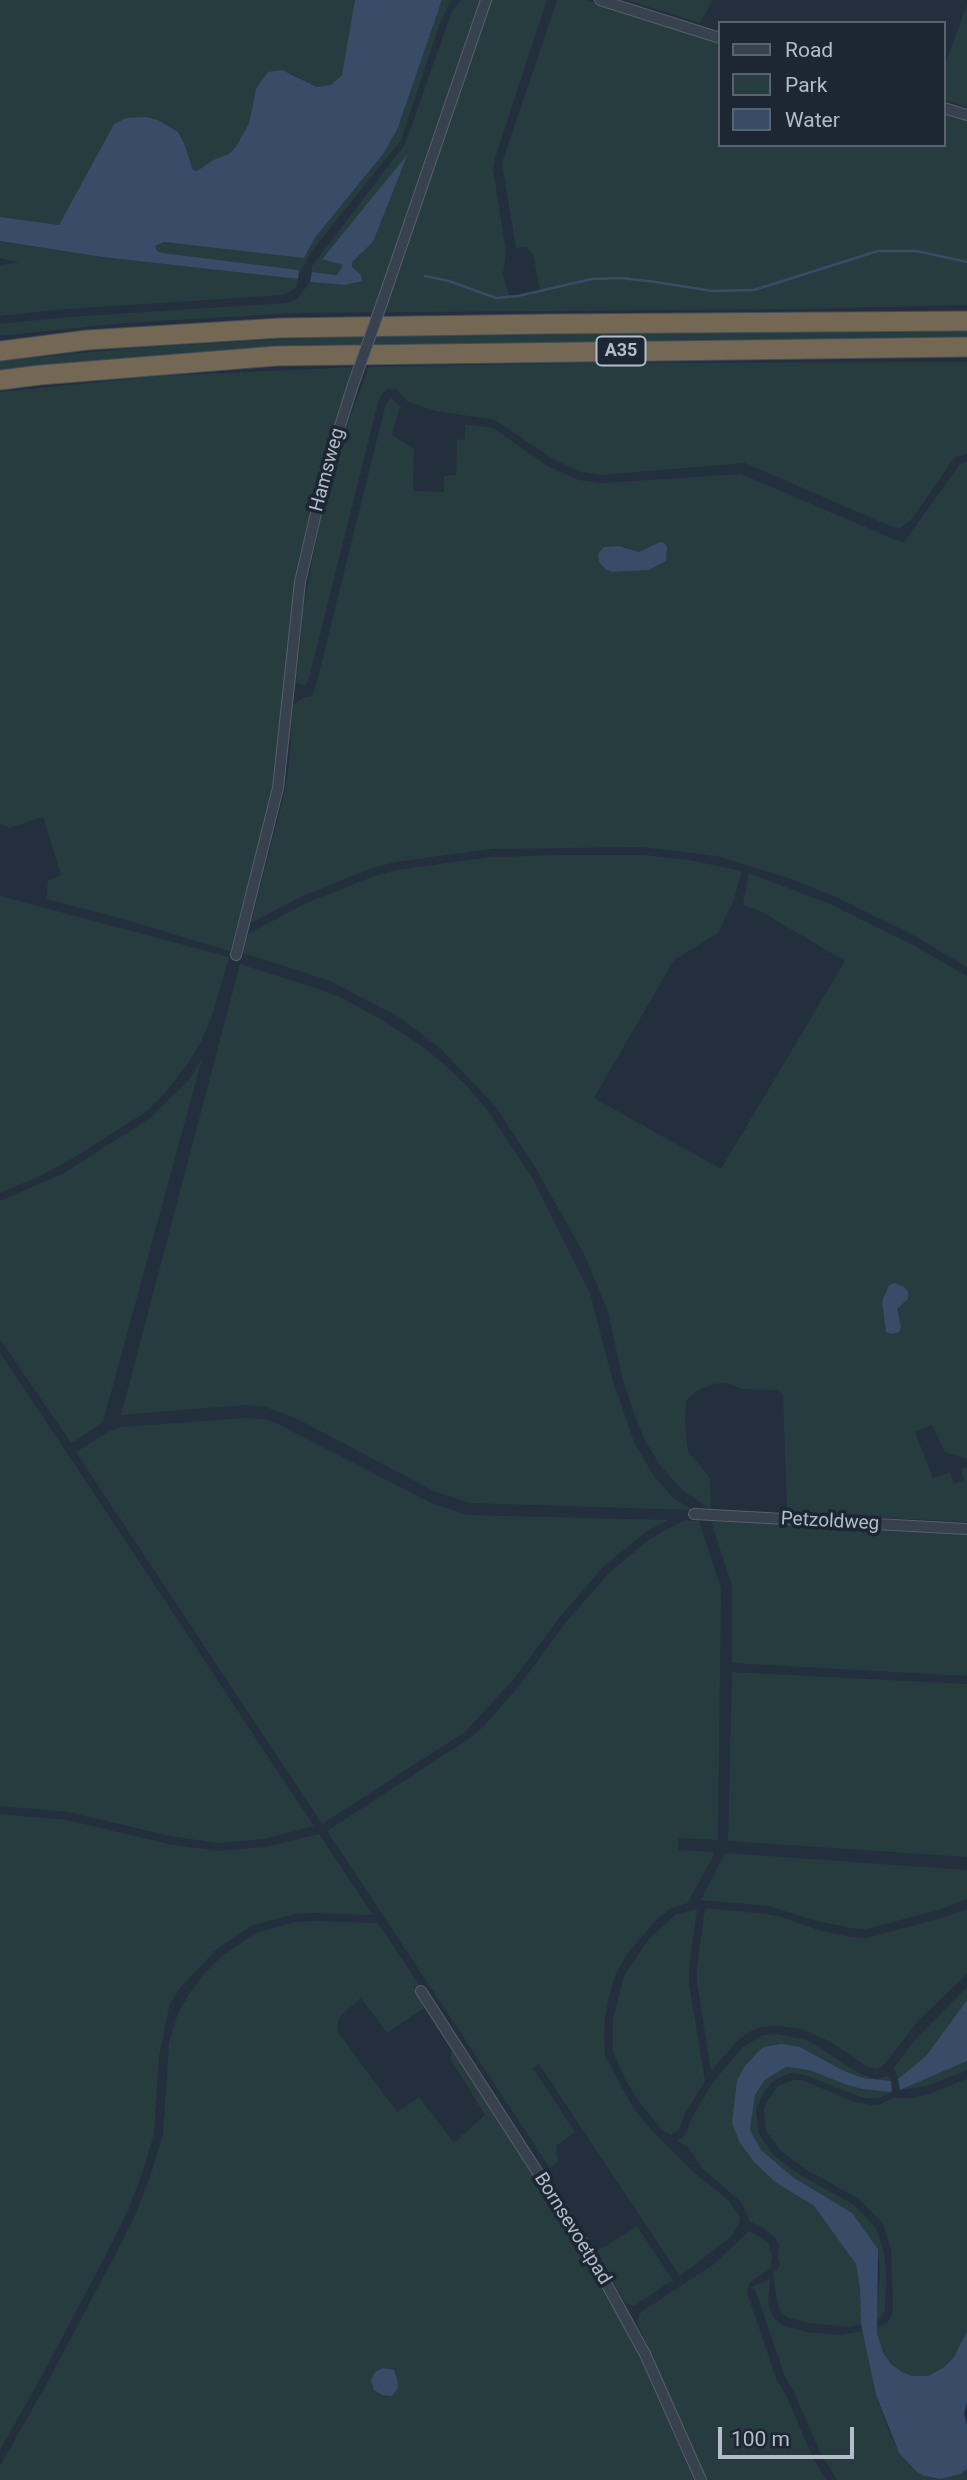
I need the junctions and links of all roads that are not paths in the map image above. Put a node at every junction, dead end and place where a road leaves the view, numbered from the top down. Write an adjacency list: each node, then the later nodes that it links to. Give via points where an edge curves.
1 (486, 0): 10 (street, Hamsweg, bridge, via 326,470 300,582 278,788)
2 (600, 0): 3 (street)
3 (718, 37)
4 (946, 109): 5 (street)
5 (967, 115)
6 (967, 321): 8 (highway, A35, via 280,328 86,340)
7 (967, 347): 9 (highway, A35, via 276,356)
8 (0, 351)
9 (0, 380)
10 (236, 955)
11 (694, 1514): 12 (street, Petzoldweg)
12 (967, 1529)
13 (421, 1991): 14 (street, Bornsevoetpad, via 589,2252 645,2354)
14 (701, 2480)

